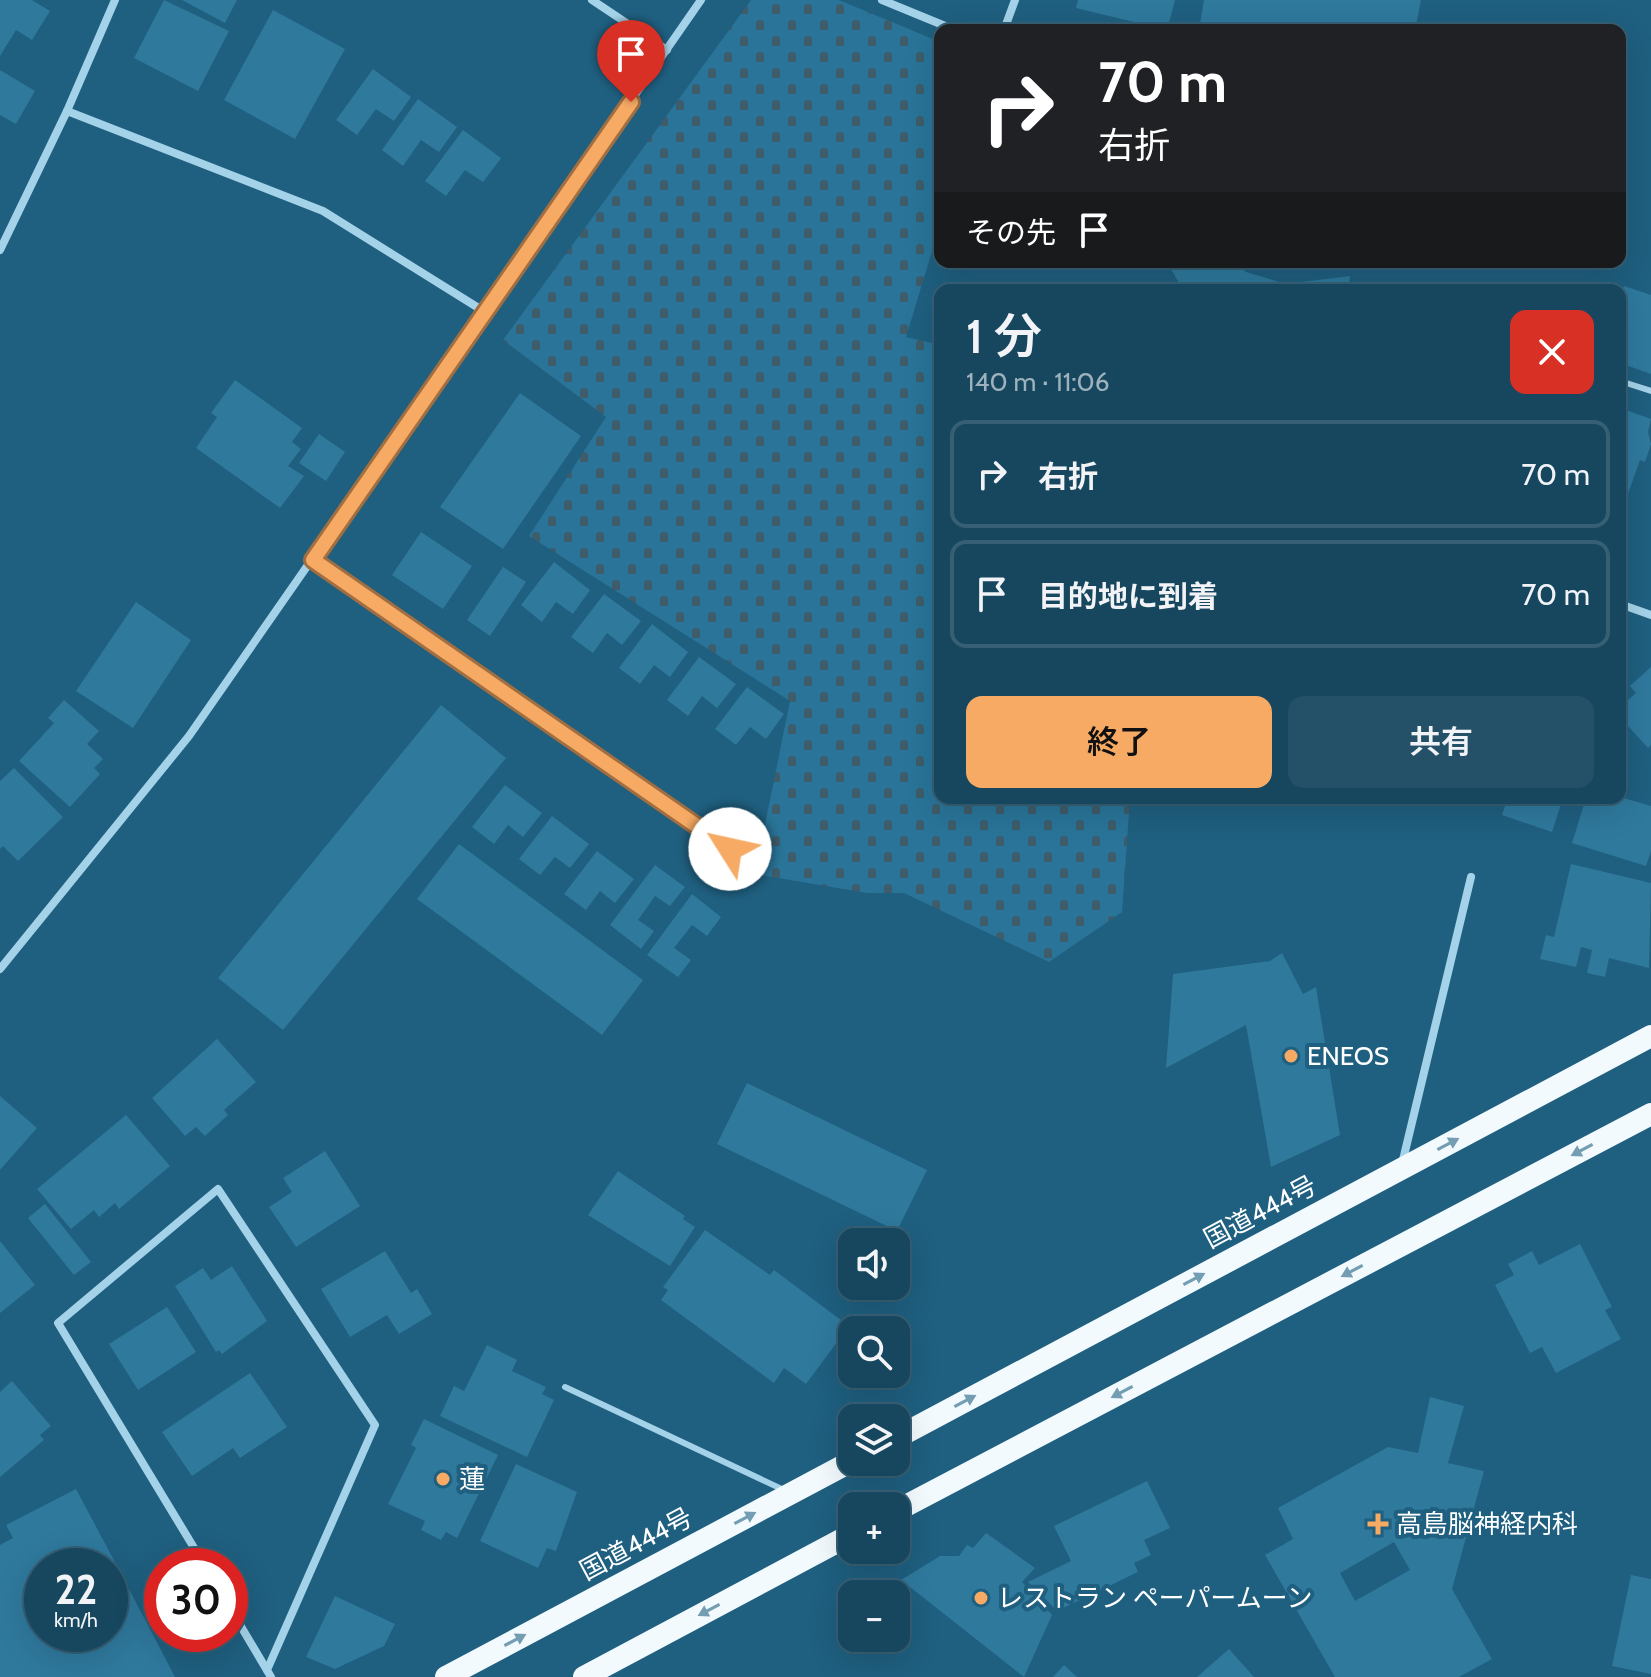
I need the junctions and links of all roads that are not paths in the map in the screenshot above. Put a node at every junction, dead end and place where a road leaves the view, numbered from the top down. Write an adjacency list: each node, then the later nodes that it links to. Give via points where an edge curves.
1 (115, 0): 9 (street)
2 (592, 0): 8 (street)
3 (701, 0): 8 (street)
4 (882, 0): 6 (street)
5 (1015, 0): 7 (street)
6 (940, 24)
7 (1006, 24)
8 (667, 50): 11 (street)
9 (67, 111): 10 (street); 11 (street, via 323,211)
10 (0, 250)
11 (485, 312): 14 (street)
12 (1626, 383): 13 (lane)
13 (1651, 391)
14 (313, 560): 17 (street); 19 (street, via 189,736)
15 (1626, 608): 16 (street)
16 (1651, 615)
17 (730, 849)
18 (1471, 877): 22 (street)
19 (0, 969)
20 (1651, 1036): 22 (highway, 国道444号, one-way to 20)
21 (1651, 1114): 27 (highway, one-way to 27)
22 (1401, 1169): 24 (highway, 国道444号, one-way to 22)
23 (565, 1387): 26 (lane)
24 (910, 1431)
25 (838, 1468): 26 (highway, 国道444号)
26 (792, 1493): 32 (highway, 国道444号, one-way to 26)
27 (910, 1504)
28 (838, 1541): 33 (highway, one-way to 33)
29 (194, 1548): 31 (street, via 58,1323 218,1189 375,1425)
30 (248, 1638): 31 (street)
31 (269, 1674)
32 (446, 1677)
33 (584, 1677)

